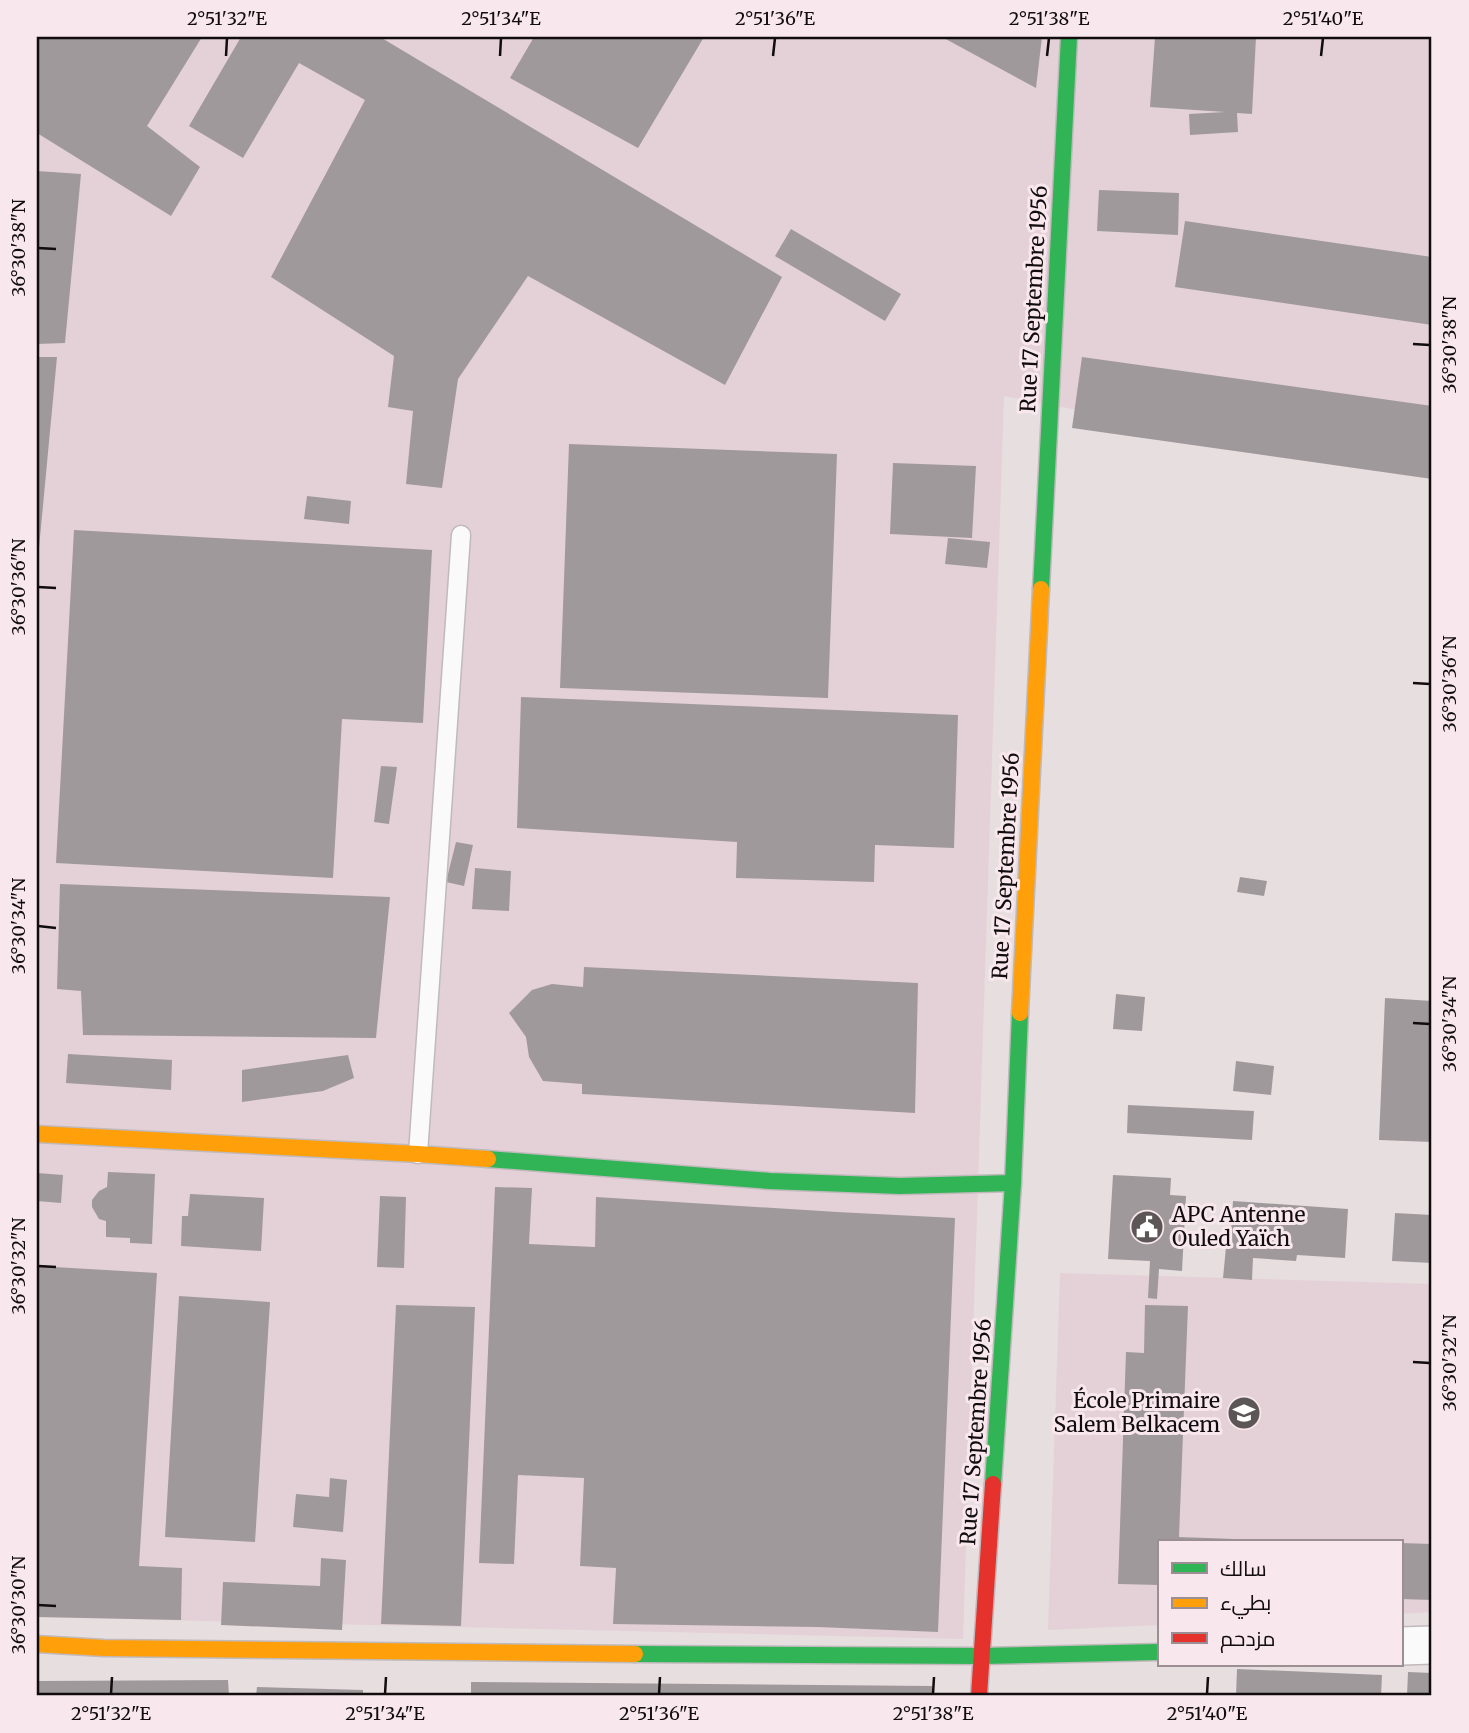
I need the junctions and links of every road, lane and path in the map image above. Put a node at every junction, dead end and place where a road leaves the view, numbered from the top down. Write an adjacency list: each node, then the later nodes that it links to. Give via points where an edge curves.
1 (1069, 37): 5 (street, Rue 17 Septembre 1956)
2 (461, 535): 4 (lane)
3 (37, 1133): 4 (street)
4 (418, 1154): 5 (street, via 783,1181 900,1186)
5 (1013, 1183): 10 (street, Rue 17 Septembre 1956)
6 (37, 1644): 10 (street)
7 (1432, 1645): 8 (street)
8 (1402, 1646)
9 (1158, 1652): 10 (street)
10 (983, 1656): 11 (street, Rue 17 Septembre 1956)
11 (979, 1696)

